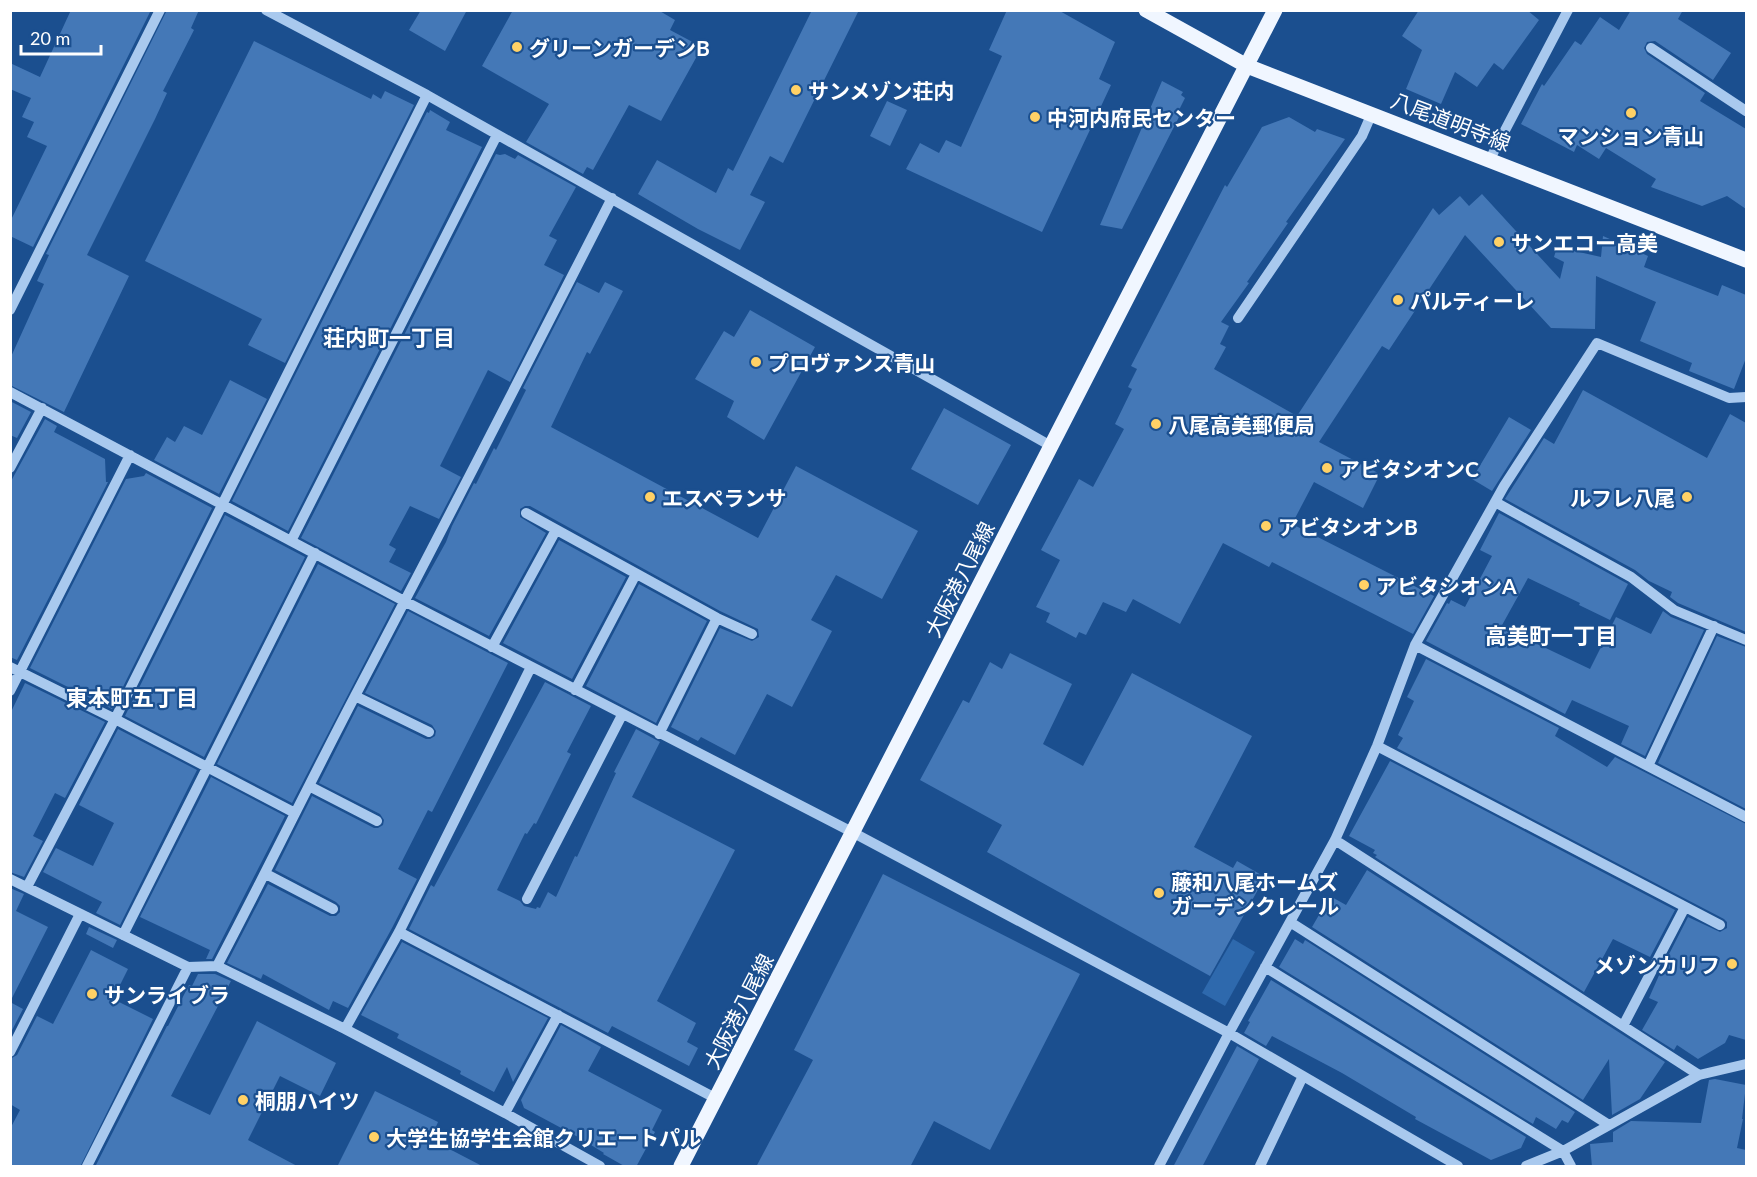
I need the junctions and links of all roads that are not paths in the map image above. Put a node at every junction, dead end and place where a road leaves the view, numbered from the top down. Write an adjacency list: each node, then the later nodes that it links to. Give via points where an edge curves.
1 (160, 10): 15 (street)
2 (266, 10): 8 (street)
3 (1146, 10): 7 (main road, 八尾道明寺線)
4 (1275, 10): 7 (main road, 大阪港八尾線)
5 (1566, 11): 12 (street)
6 (1651, 48): 9 (street)
7 (1247, 66): 10 (main road, 八尾道明寺線); 20 (main road, 大阪港八尾線)
8 (427, 95): 11 (street); 24 (street)
9 (1746, 111)
10 (1372, 113): 12 (main road, 八尾道明寺線); 16 (street, via 1362,136)
11 (497, 135): 13 (street); 27 (street)
12 (1490, 159): 14 (main road, 八尾道明寺線)
13 (612, 198): 20 (street); 30 (street)
14 (1746, 260)
15 (10, 310)
16 (1238, 318)
17 (10, 392): 19 (street)
18 (1746, 397): 23 (street, via 1729,398 1597,343)
19 (42, 408): 21 (street); 22 (street)
20 (1051, 446): 53 (main road, 大阪港八尾線)
21 (129, 455): 24 (street); 38 (street)
22 (10, 468)
23 (1495, 502): 32 (street, via 1631,577 1674,610); 35 (street)
24 (221, 504): 27 (street); 43 (street)
25 (526, 513): 26 (street)
26 (556, 530): 29 (street); 36 (street)
27 (291, 541): 28 (street)
28 (315, 553): 30 (street); 48 (street)
29 (636, 574): 31 (street); 39 (street)
30 (406, 602): 36 (street); 41 (street)
31 (717, 618): 33 (street); 45 (street)
32 (1714, 626): 34 (street); 47 (street)
33 (752, 634)
34 (1746, 640)
35 (1414, 645): 46 (street); 47 (street)
36 (492, 647): 37 (street)
37 (531, 667): 39 (street); 64 (street)
38 (15, 670): 40 (street); 43 (street)
39 (575, 690): 42 (street)
40 (10, 691)
41 (355, 696): 44 (street); 49 (street)
42 (622, 715): 45 (street); 58 (street)
43 (115, 719): 48 (street); 57 (street)
44 (429, 732)
45 (658, 734): 53 (street)
46 (1377, 746): 54 (street); 59 (street)
47 (1648, 766): 51 (street)
48 (207, 767): 50 (street); 65 (street)
49 (309, 786): 50 (street); 52 (street)
50 (295, 813): 55 (street)
51 (1746, 817)
52 (377, 821)
53 (852, 832): 72 (street); 77 (main road, 大阪港八尾線)
54 (1335, 840): 62 (street); 70 (street)
55 (266, 874): 60 (street); 66 (street)
56 (10, 879): 57 (street)
57 (27, 887): 61 (street)
58 (527, 899)
59 (1685, 907): 63 (street); 70 (street)
60 (333, 909)
61 (80, 914): 65 (street); 73 (street)
62 (1290, 922): 67 (street); 79 (street)
63 (1720, 925)
64 (399, 932): 69 (street); 71 (street)
65 (123, 935): 68 (street)
66 (217, 966): 68 (street); 71 (street)
67 (1265, 967): 72 (street); 80 (street)
68 (188, 968): 81 (street)
69 (558, 1016): 77 (street); 78 (street)
70 (1623, 1026): 75 (street)
71 (345, 1029): 78 (street)
72 (1229, 1033): 76 (street); 84 (street)
73 (10, 1052)
74 (1746, 1064): 75 (street)
75 (1699, 1075): 79 (street)
76 (1304, 1076): 85 (street); 86 (street)
77 (717, 1099): 83 (main road, 大阪港八尾線)
78 (505, 1113): 82 (street)
79 (1609, 1125): 80 (street)
80 (1563, 1150): 87 (street); 88 (street)
81 (87, 1167)
82 (600, 1167)
83 (681, 1167)
84 (1159, 1167)
85 (1260, 1167)
86 (1458, 1167)
87 (1527, 1167)
88 (1571, 1167)

